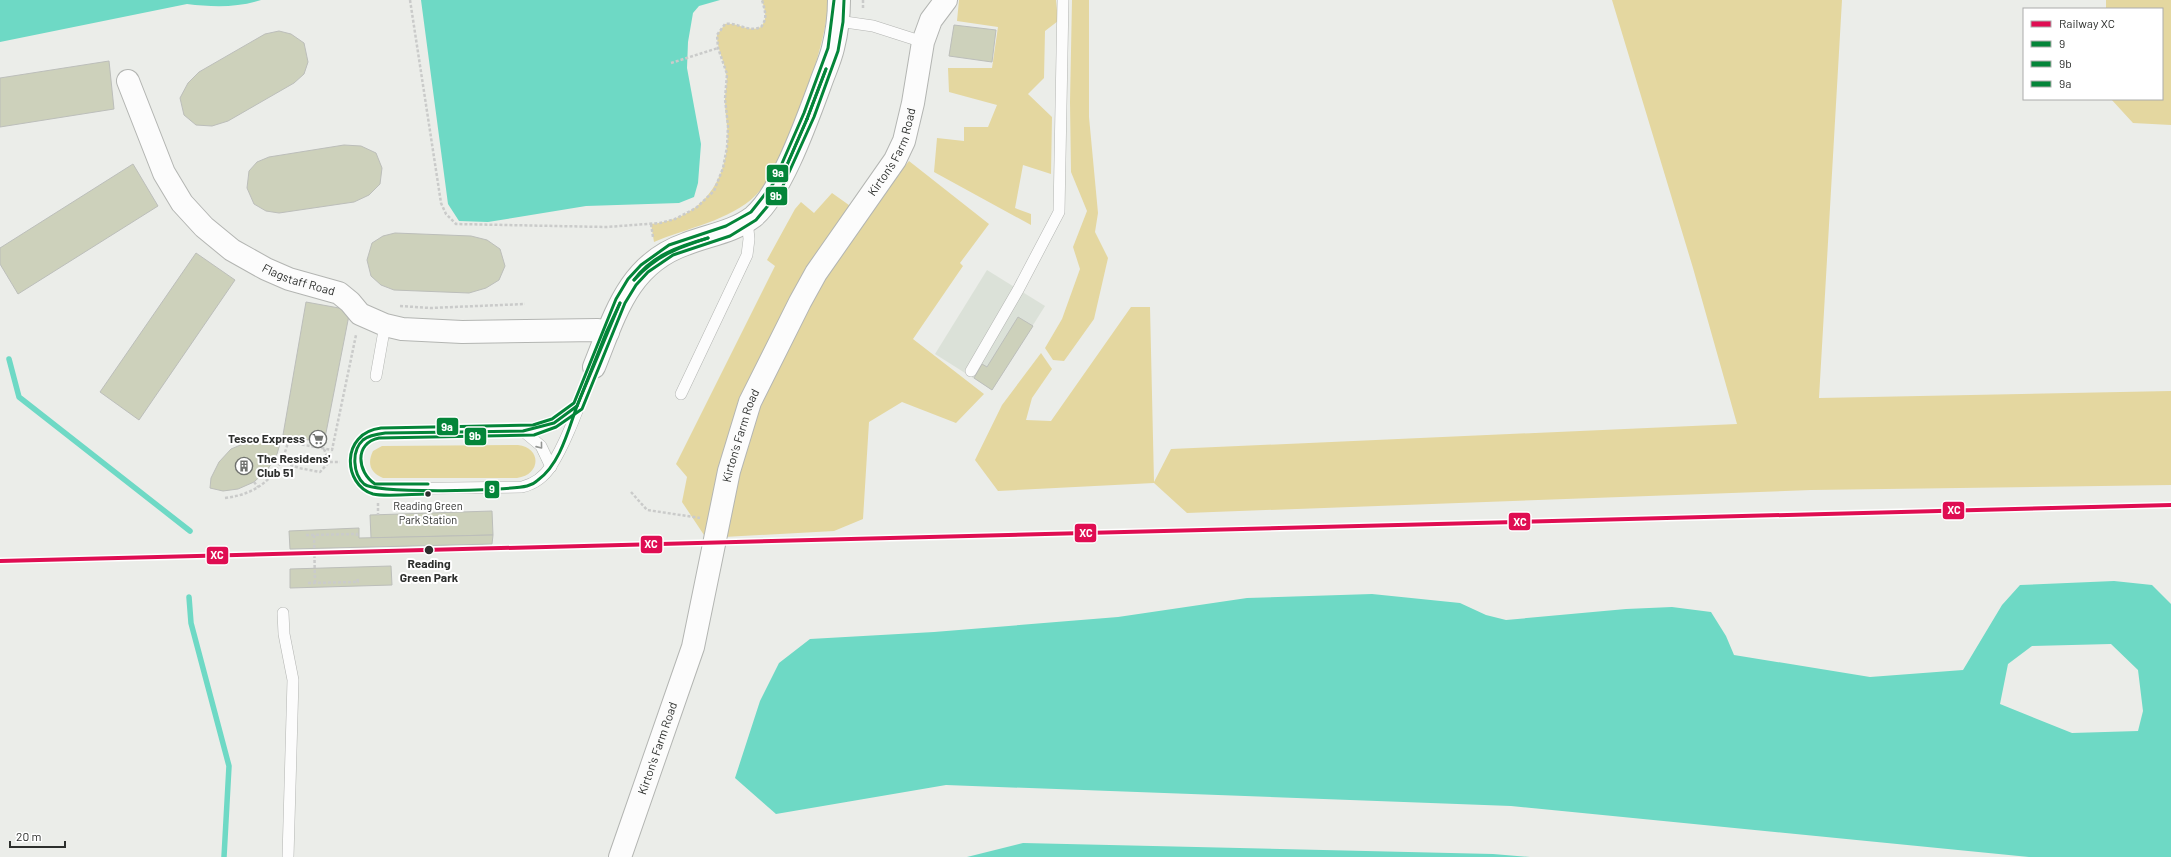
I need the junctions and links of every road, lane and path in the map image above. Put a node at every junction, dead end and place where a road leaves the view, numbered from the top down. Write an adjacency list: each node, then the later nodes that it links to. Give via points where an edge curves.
1 (410, 0): 11 (path, via 441,203 446,214 456,224 606,227)
2 (762, 0): 7 (path, via 765,21 761,27 748,29 732,23 725,24 716,35)
3 (946, 0): 6 (street, Kirton's Farm Road, via 931,20)
4 (1064, 0): 19 (lane, via 1059,212)
5 (839, 10): 6 (lane, via 874,26); 10 (street, via 833,49 812,107 777,187 754,216)
6 (923, 42): 46 (street, Kirton's Farm Road, via 904,141 895,160 813,279 750,402 729,471 692,646)
7 (718, 48): 8 (path); 11 (path, via 727,74 725,99 728,126 723,168 714,191 696,208 675,218)
8 (671, 63)
9 (128, 81): 15 (street, Flagstaff Road, via 164,173 182,203 204,227 232,250 266,269 289,279 339,293)
10 (747, 220): 17 (street, via 728,231 686,243 656,259 632,282); 21 (lane, via 747,255)
11 (651, 224): 12 (path)
12 (654, 242)
13 (525, 304): 14 (path, via 430,308)
14 (397, 306)
15 (360, 314): 16 (street, Flagstaff Road); 26 (path, via 332,450)
16 (385, 325): 17 (street, Flagstaff Road, via 402,329 462,332); 20 (lane)
17 (608, 332): 18 (street)
18 (594, 367): 22 (lane)
19 (971, 371)
20 (376, 376)
21 (681, 394)
22 (578, 406): 23 (lane, via 554,423); 30 (lane)
23 (523, 431): 30 (lane, one-way to 30, via 541,446); 30 (lane, via 376,434 360,443 356,451 356,464 363,483 374,489 386,490 522,487 539,480)
24 (290, 436): 25 (path)
25 (288, 442): 26 (path); 27 (path)
26 (324, 449): 28 (path)
27 (281, 461): 28 (path, via 320,472); 32 (path, via 274,474)
28 (330, 462): 29 (path)
29 (340, 462)
30 (551, 467)
31 (254, 482): 32 (path)
32 (258, 487): 34 (path, via 242,496)
33 (631, 492): 37 (path, via 647,510)
34 (225, 498)
35 (378, 498): 36 (path)
36 (378, 515)
37 (680, 515)
38 (314, 535): 39 (path); 40 (path, via 357,534); 42 (path)
39 (306, 536)
40 (357, 538)
41 (357, 577): 42 (path, via 358,582)
42 (315, 582): 43 (path)
43 (308, 583)
44 (283, 613): 45 (lane, via 284,634 293,680)
45 (288, 857)
46 (620, 857)

